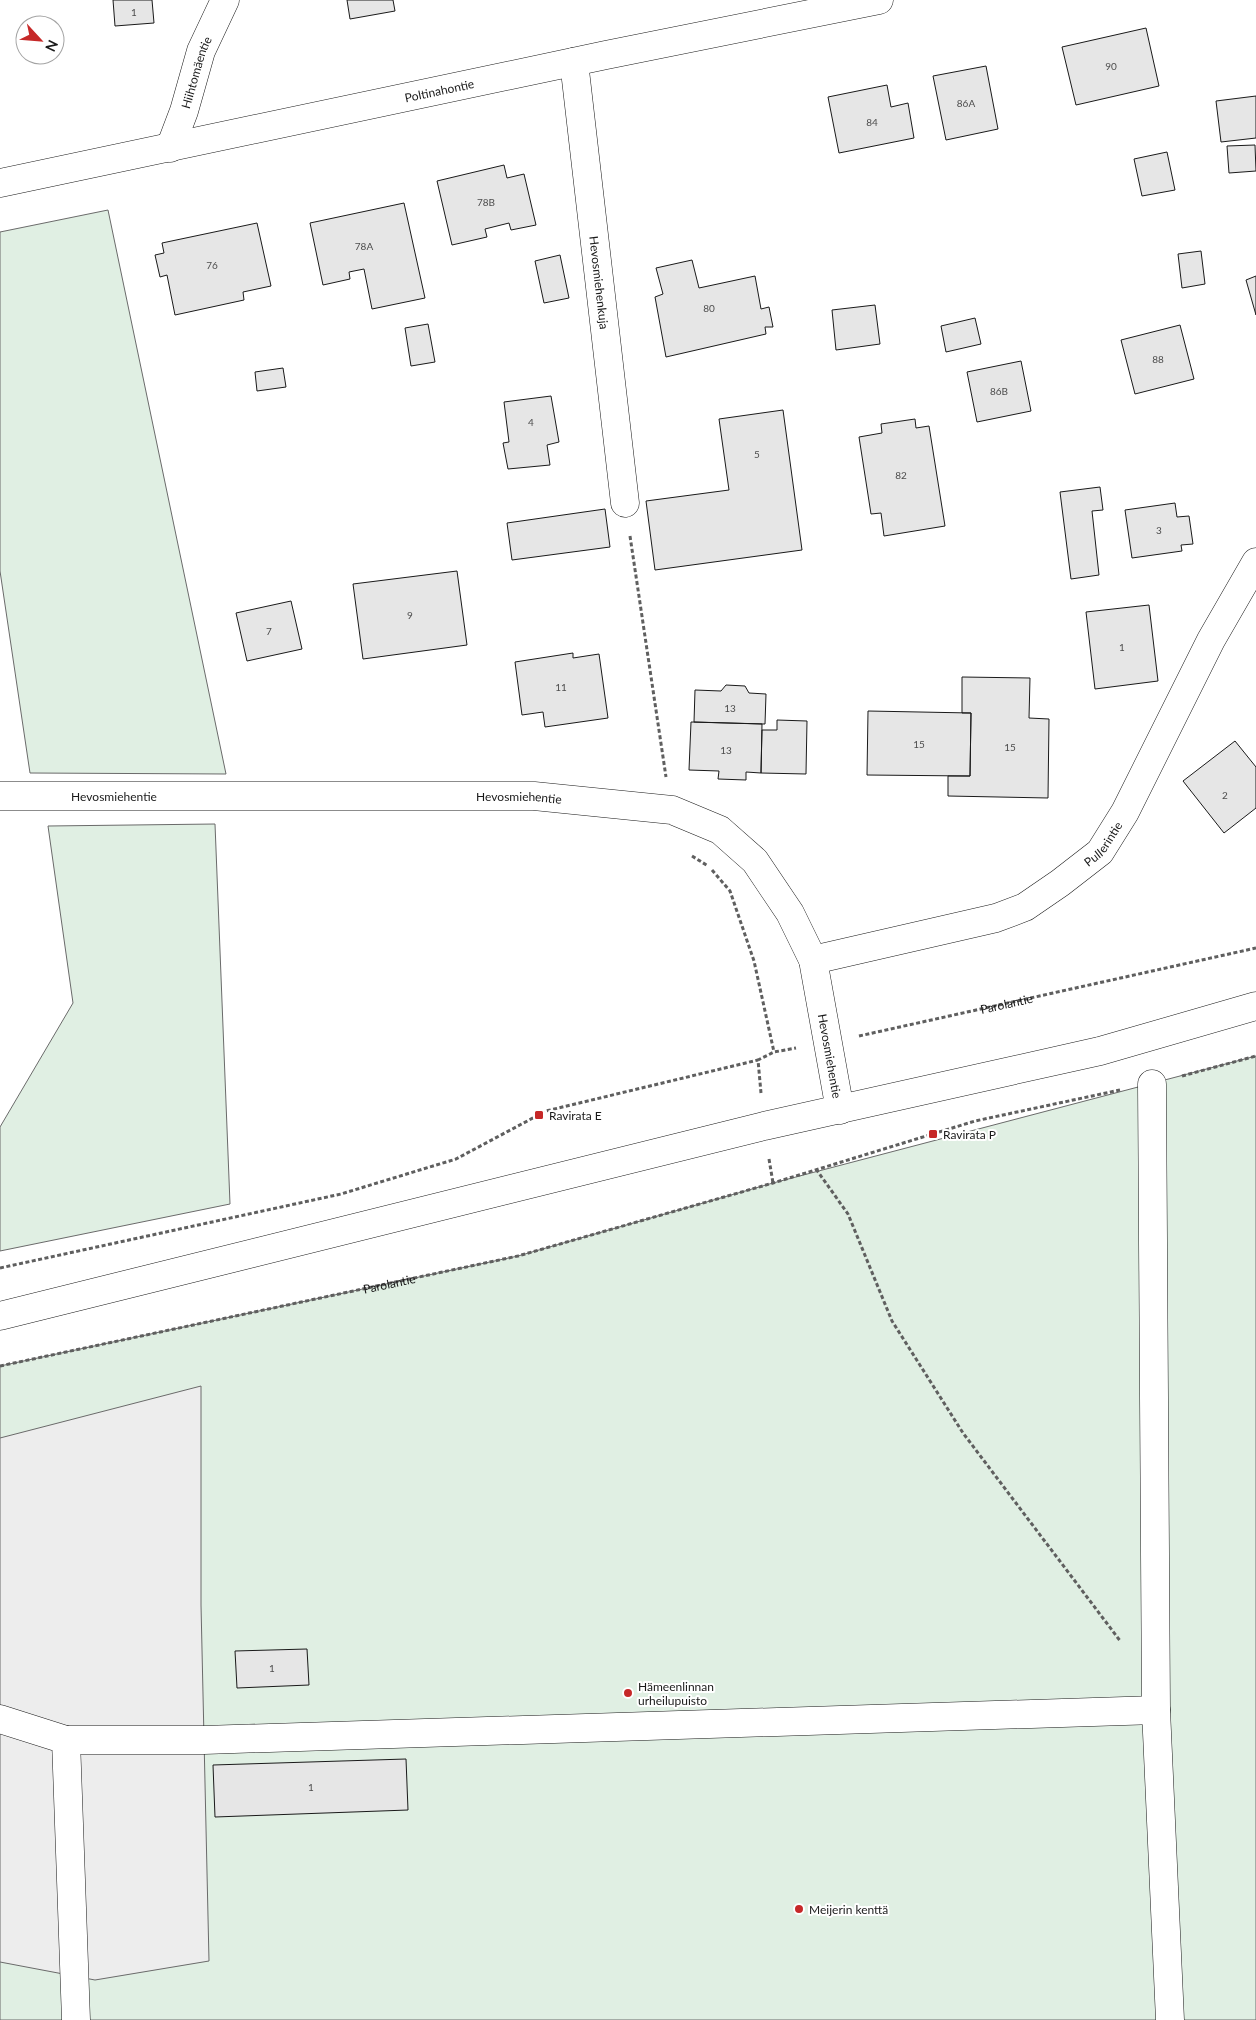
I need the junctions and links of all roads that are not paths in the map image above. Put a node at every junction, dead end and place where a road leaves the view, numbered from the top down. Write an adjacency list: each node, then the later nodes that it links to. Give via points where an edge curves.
1 (225, 0): 4 (street, Hiihtomäentie, via 201,51)
2 (879, 0): 3 (street, Poltinahontie)
3 (574, 62): 4 (street, Poltinahontie); 6 (street, Hevosmiehenkuja)
4 (170, 148): 5 (street, Poltinahontie)
5 (0, 184)
6 (625, 503)
7 (1256, 562): 9 (street, Pullerintie, via 1211,640 1125,812 1100,852 1025,907 996,918)
8 (0, 796): 9 (street, Hevosmiehentie, via 534,796 672,810 720,830 755,861 790,913)
9 (813, 960): 12 (street, Hevosmiehentie)
10 (1256, 1006): 12 (street, via 1100,1051)
11 (1152, 1084): 14 (street)
12 (840, 1110): 13 (street, via 764,1126)
13 (0, 1316)
14 (1156, 1710): 16 (street, via 204,1740); 18 (street)
15 (0, 1719): 16 (street)
16 (66, 1740): 17 (street)
17 (76, 2020)
18 (1170, 2020)

